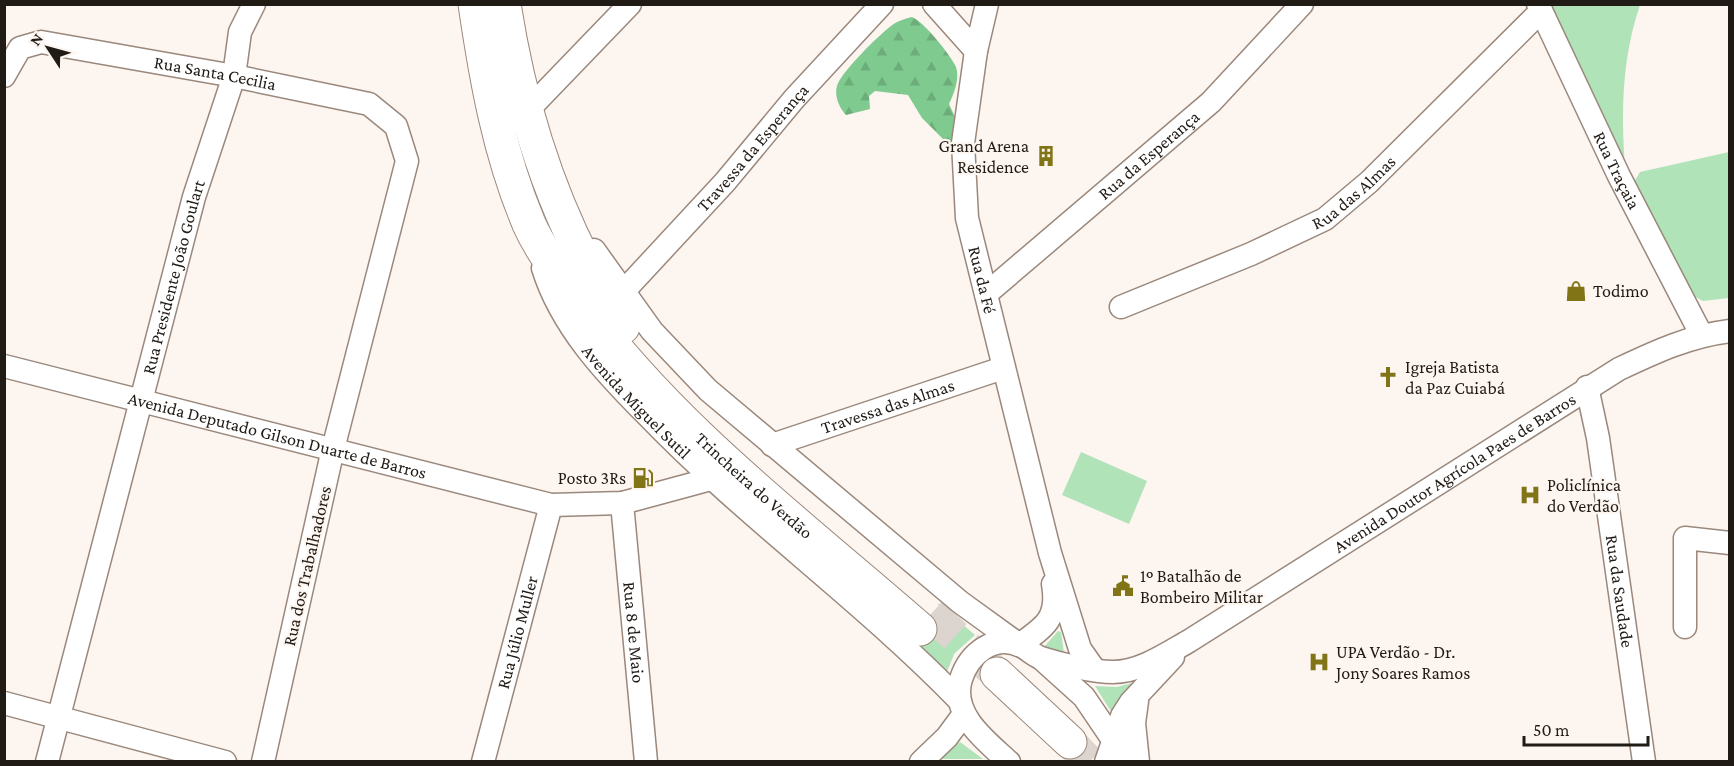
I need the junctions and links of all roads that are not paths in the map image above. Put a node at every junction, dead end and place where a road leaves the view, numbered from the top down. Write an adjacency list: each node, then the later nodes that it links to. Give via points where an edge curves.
1 (254, 4): 12 (street, Rua Presidente João Goulart, via 240,32)
2 (475, 4): 16 (highway, Avenida Miguel Sutil, via 489,99 517,193)
3 (504, 4): 13 (highway)
4 (630, 4): 13 (street)
5 (882, 4): 17 (street, Travessa da Esperança)
6 (933, 4): 10 (street)
7 (987, 4): 10 (street, Rua da Fé)
8 (1302, 4): 18 (street, Rua da Esperança, via 1210,102)
9 (1540, 8): 19 (street, Rua das Almas, via 1369,182 1325,219); 21 (street, Rua Traçaia, via 1619,176)
10 (976, 51): 18 (street, Rua da Fé, via 963,143 967,218)
11 (4, 76): 12 (street, Rua Santa Cecilia, via 20,48 41,42)
12 (234, 76): 14 (street, Rua Santa Cecilia, via 369,104 396,126); 25 (street, Rua Presidente João Goulart, via 194,197)
13 (526, 112): 15 (highway)
14 (407, 161): 27 (street, Rua dos Trabalhadores)
15 (565, 221): 16 (highway, Trincheira do Verdão, via 603,297 675,389 925,621 727,461 664,403 612,344); 17 (street, via 587,239)
16 (539, 243): 28 (street, Avenida Miguel Sutil, via 544,273 577,334 606,374)
17 (623, 292): 26 (street, via 676,358)
18 (986, 294): 23 (street, Rua da Fé)
19 (1121, 308)
20 (1730, 331): 21 (street, Avenida Doutor Agrícola Paes de Barros)
21 (1701, 334): 24 (street, Avenida Doutor Agrícola Paes de Barros, via 1667,346)
22 (4, 366): 25 (street, Avenida Deputado Gilson Duarte de Barros)
23 (1003, 368): 26 (street, Travessa das Almas); 34 (street, Rua da Fé)
24 (1587, 387): 36 (street, Avenida Doutor Agrícola Paes de Barros); 55 (street, Rua da Saudade, via 1598,438)
25 (143, 401): 27 (street, Avenida Deputado Gilson Duarte de Barros); 43 (street, Rua Presidente João Goulart)
26 (772, 445): 37 (street, via 960,602)
27 (333, 449): 32 (street, Avenida Deputado Gilson Duarte de Barros); 48 (street, Rua dos Trabalhadores)
28 (689, 458): 29 (street, Avenida Miguel Sutil); 30 (street)
29 (711, 478): 30 (street, Avenida Deputado Gilson Duarte de Barros); 41 (street, Avenida Miguel Sutil, via 911,651)
30 (678, 488): 31 (street, Avenida Deputado Gilson Duarte de Barros)
31 (622, 503): 32 (street, Avenida Deputado Gilson Duarte de Barros); 50 (street, Rua 8 de Maio)
32 (551, 505): 49 (street, Rua Júlio Muller)
33 (1730, 543): 35 (street, via 1685,538)
34 (1050, 553): 37 (street, Rua da Fé, via 1053,613); 39 (street, Rua da Fé, via 1080,649)
35 (1685, 627)
36 (1189, 641): 39 (street, Avenida Doutor Agrícola Paes de Barros, via 1133,669); 40 (street, Avenida Doutor Agrícola Paes de Barros)
37 (1019, 645): 38 (street, Avenida Doutor Agrícola Paes de Barros); 41 (street, via 994,643 966,666 961,679)
38 (1038, 657): 39 (street, Avenida Doutor Agrícola Paes de Barros); 45 (street, via 1084,697)
39 (1094, 669)
40 (1139, 691): 45 (street, Avenida Doutor Agrícola Paes de Barros, via 1122,716); 54 (street, via 1134,723)
41 (976, 694): 44 (highway); 51 (street, via 947,737); 52 (street, Avenida Miguel Sutil, via 985,740)
42 (4, 703): 43 (street)
43 (58, 717): 46 (street, Rua Presidente João Goulart); 47 (street)
44 (1064, 749)
45 (1109, 752): 53 (street)
46 (47, 762)
47 (225, 762)
48 (263, 762)
49 (483, 762)
50 (646, 762)
51 (921, 762)
52 (1009, 762)
53 (1128, 762)
54 (1138, 762)
55 (1644, 762)

